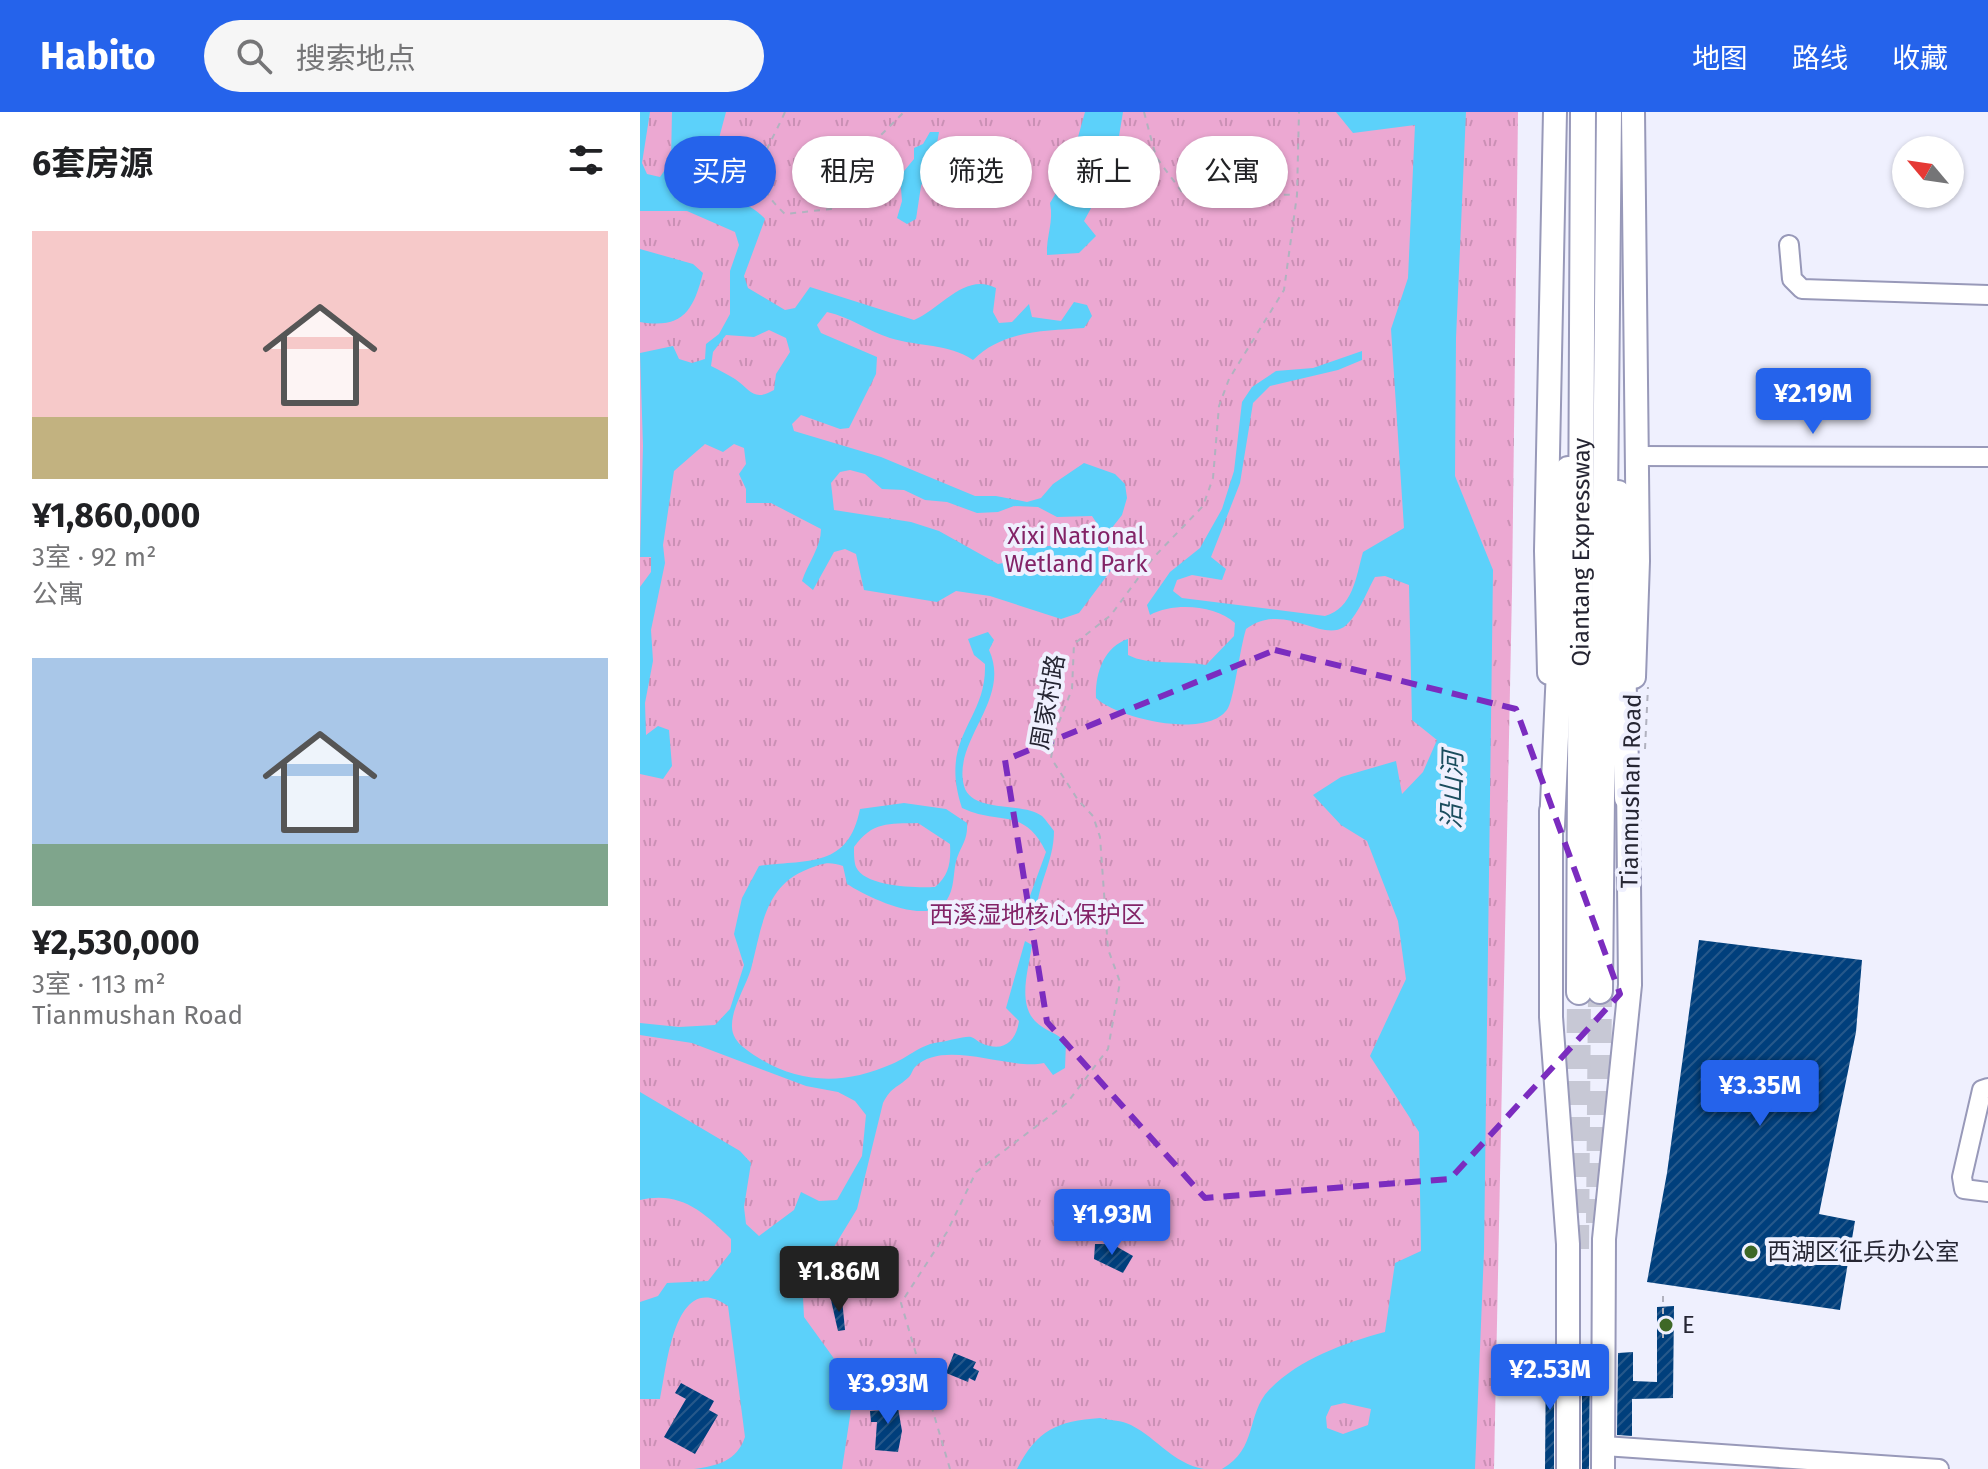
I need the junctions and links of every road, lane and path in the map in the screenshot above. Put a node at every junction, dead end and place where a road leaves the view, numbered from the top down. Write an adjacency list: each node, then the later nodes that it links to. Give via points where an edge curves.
1 (785, 112): 2 (path, via 759,181 785,214 831,209 854,162)
2 (904, 112)
3 (1144, 112): 9 (path, via 1156,157 1182,192)
4 (1299, 112): 9 (path, 周家村路)
5 (1555, 112): 17 (main road, via 1546,551)
6 (1583, 112): 12 (highway, Qiantang Expressway)
7 (1609, 112): 11 (highway, Qiantang Expressway)
8 (1633, 112): 14 (main road, Tianmushan Road)
9 (1297, 195): 23 (path, 周家村路, via 1284,290 1229,379 1219,406 1213,478 1203,506 1153,558 1111,615 1074,644 1072,689 1051,758 1093,816 1100,837 1108,949 1120,982 1108,1049 1067,1103 976,1172 947,1232 901,1303)
10 (1789, 245): 13 (street, via 1792,279 1802,289)
11 (1607, 285): 12 (highway, Qiantang Expressway, via 1589,991); 16 (highway, via 1622,548)
12 (1581, 288): 17 (highway, via 1562,550)
13 (1988, 295)
14 (1638, 456): 15 (street); 16 (main road, Tianmushan Road)
15 (1988, 457)
16 (1627, 798): 22 (main road, Tianmushan Road, via 1630,985 1604,1239)
17 (1552, 826): 24 (main road, via 1551,1017 1568,1244)
18 (1988, 1088): 19 (street, via 1975,1108 1962,1177 1964,1189)
19 (1988, 1192)
20 (1663, 1290): 21 (path)
21 (1663, 1338)
22 (1603, 1458): 25 (street)
23 (950, 1469)
24 (1568, 1469)
25 (1939, 1469)

